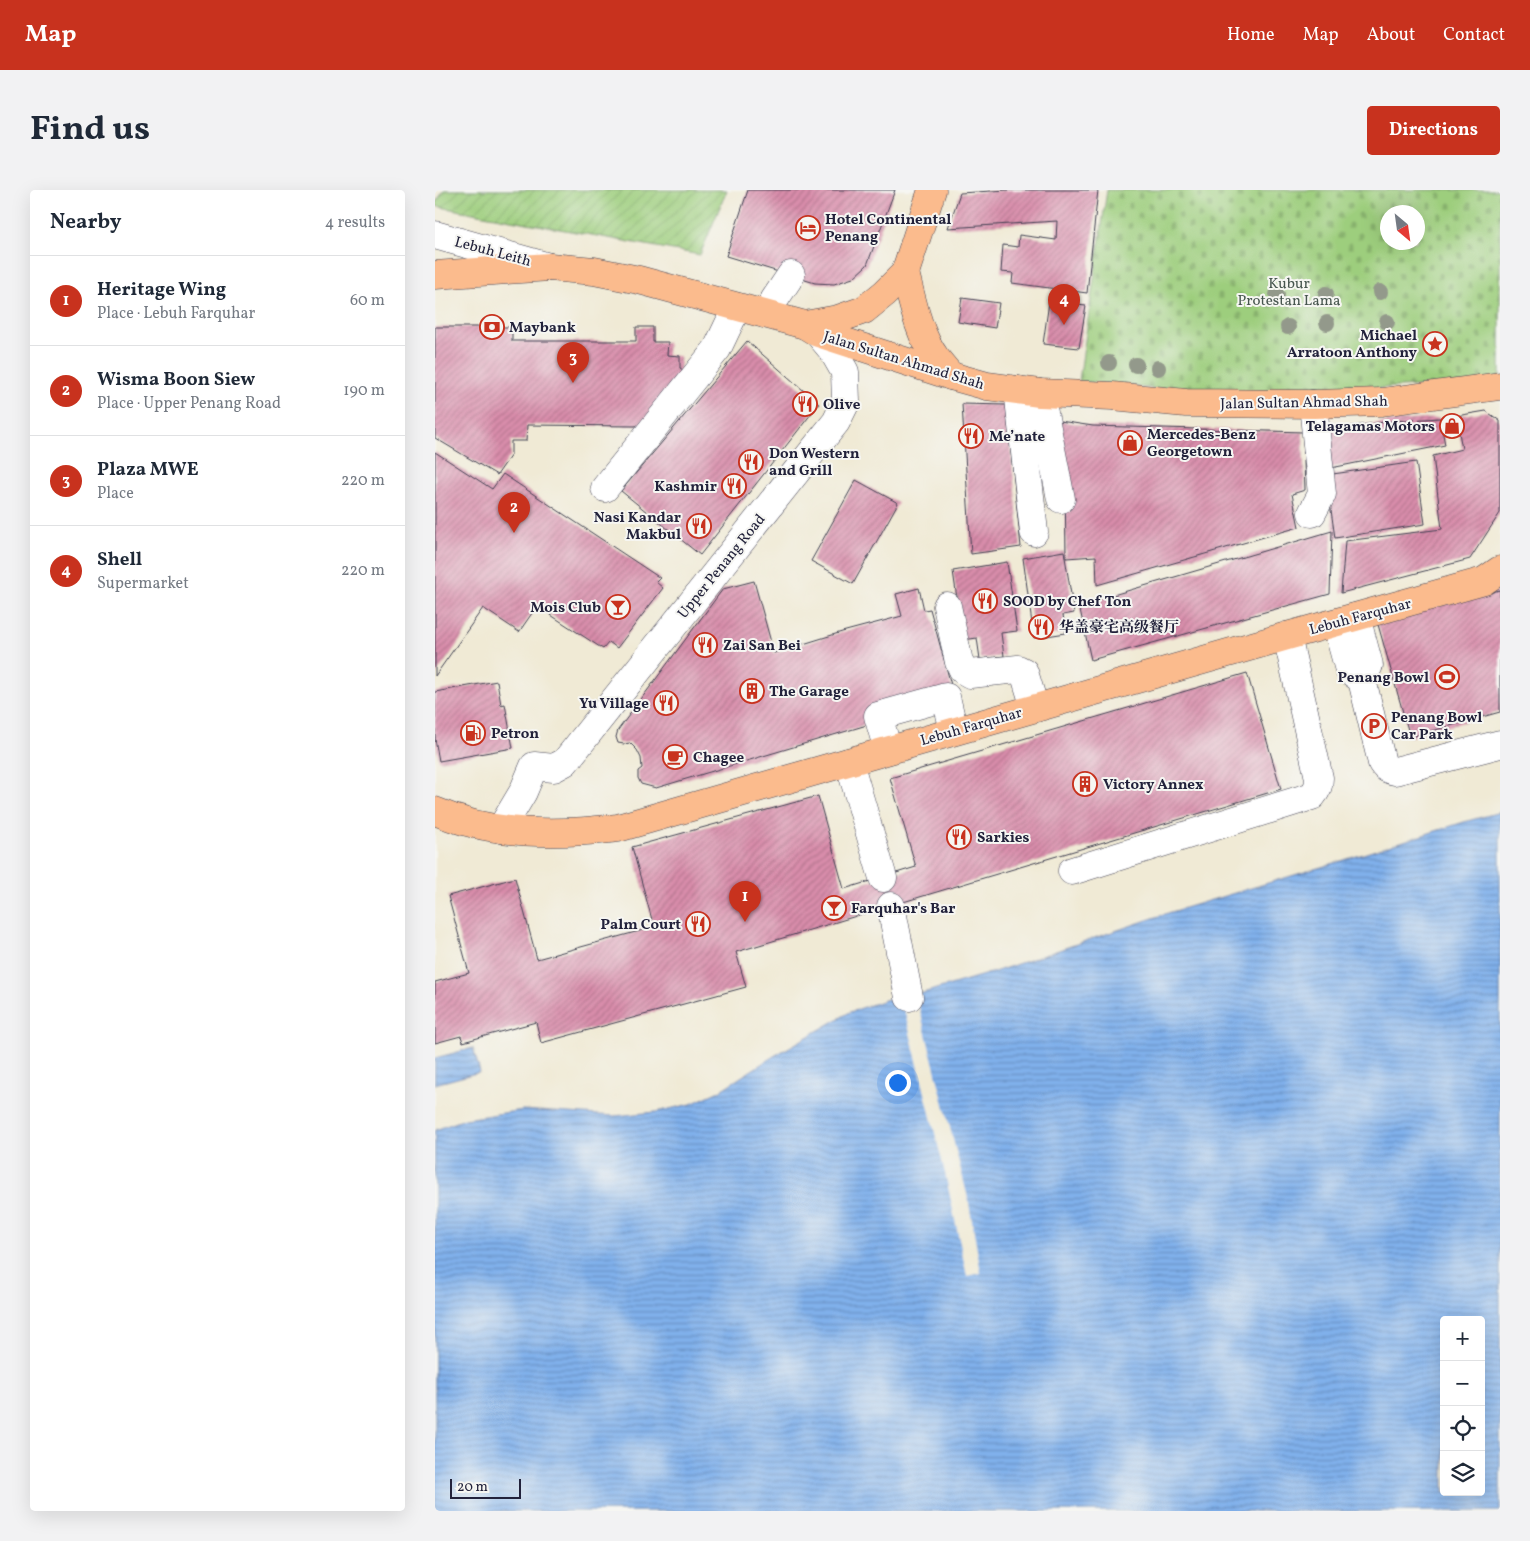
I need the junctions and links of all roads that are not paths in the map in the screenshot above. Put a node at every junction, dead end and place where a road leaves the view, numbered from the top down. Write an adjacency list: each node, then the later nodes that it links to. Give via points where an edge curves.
1 (932, 190): 4 (main road)
2 (435, 235): 3 (street, Lebuh Leith)
3 (550, 267): 6 (main road, Jalan Sultan Ahmad Shah); 7 (main road, Jalan Sultan Ahmad Shah, via 639,280)
4 (905, 273): 9 (main road, via 864,310); 10 (main road, via 924,335 935,357)
5 (791, 275): 8 (street)
6 (441, 276)
7 (737, 306): 8 (main road, Jalan Sultan Ahmad Shah); 16 (street, via 717,348)
8 (765, 314): 9 (main road, Jalan Sultan Ahmad Shah)
9 (811, 329): 10 (main road, Jalan Sultan Ahmad Shah); 30 (street, Upper Penang Road, via 833,351 845,372 846,402 836,422 565,762 554,768 534,766)
10 (951, 376): 12 (main road, Jalan Sultan Ahmad Shah, via 987,386)
11 (1500, 386): 13 (main road, Jalan Sultan Ahmad Shah)
12 (1029, 392): 15 (main road, Jalan Sultan Ahmad Shah, via 1186,403); 17 (street); 19 (street)
13 (1451, 394): 14 (main road); 15 (main road, Jalan Sultan Ahmad Shah, via 1382,402)
14 (1500, 402)
15 (1313, 404): 18 (street, via 1322,494)
16 (605, 488)
17 (1061, 499)
18 (1312, 513)
19 (1034, 532)
20 (1500, 570): 22 (main road, Lebuh Farquhar, via 1484,581)
21 (947, 606): 24 (street, via 963,670 970,674 1018,669 1024,672)
22 (1346, 620): 23 (main road, Lebuh Farquhar); 26 (street, via 1369,665 1362,680 1385,768 1395,771)
23 (1287, 636): 24 (main road, Lebuh Farquhar); 31 (street, via 1319,778 1313,796)
24 (1035, 708): 25 (main road, Lebuh Farquhar)
25 (954, 731): 27 (main road, Lebuh Farquhar); 27 (street, via 946,697 878,716)
26 (1500, 744)
27 (888, 750): 28 (main road, Lebuh Farquhar)
28 (849, 762): 30 (main road, Lebuh Farquhar, via 618,828 546,833); 32 (street)
29 (435, 810): 30 (main road, Lebuh Farquhar)
30 (501, 829)
31 (1072, 871)
32 (883, 878)
33 (891, 906): 34 (street)
34 (909, 997)

